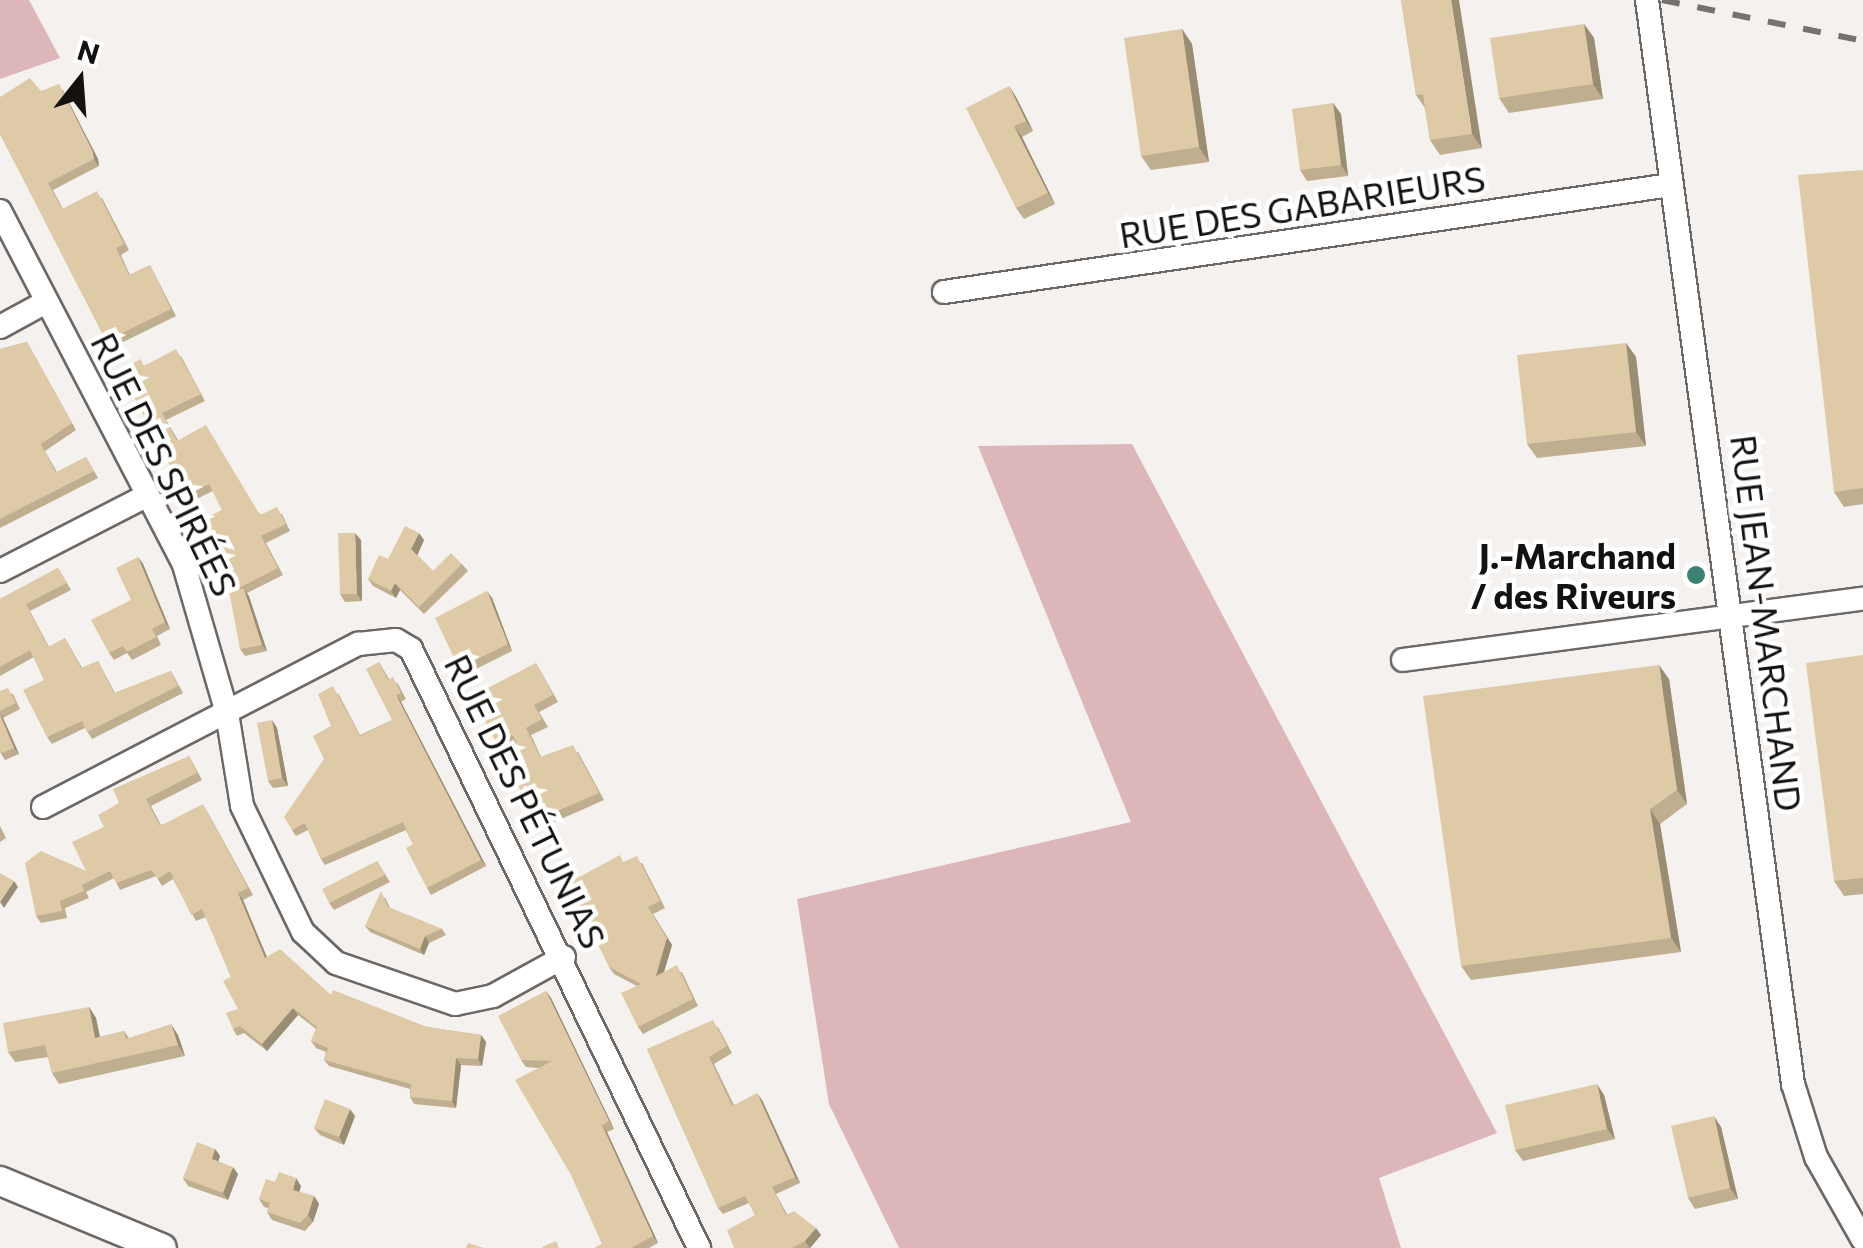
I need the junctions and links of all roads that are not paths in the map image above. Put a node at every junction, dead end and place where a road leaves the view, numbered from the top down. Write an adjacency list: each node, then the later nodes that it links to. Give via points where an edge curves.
1 (1647, 0): 2 (street, RUE JEAN-MARCHAND)
2 (1670, 185): 4 (street, RUE DES GABARIEURS); 10 (street, RUE JEAN-MARCHAND)
3 (0, 211): 5 (street, RUE DES SPIRÉES)
4 (944, 292)
5 (46, 302): 6 (street); 7 (street, RUE DES SPIRÉES)
6 (0, 327)
7 (144, 497): 8 (street); 12 (street, RUE DES SPIRÉES, via 201,606)
8 (0, 571)
9 (1863, 598): 10 (street)
10 (1729, 616): 11 (street); 16 (street, RUE JEAN-MARCHAND, via 1793,1084 1816,1157)
11 (1403, 660)
12 (227, 713): 13 (street, RUE DES PÉTUNIAS); 14 (street, RUE DES SPIRÉES, via 242,806 317,948 336,963 455,1004 493,996); 14 (street, RUE DES PÉTUNIAS, via 358,644 396,640 411,649)
13 (43, 808)
14 (564, 957): 18 (street, RUE DES PÉTUNIAS)
15 (0, 1181): 17 (street)
16 (1863, 1240)
17 (162, 1248)
18 (699, 1248)

